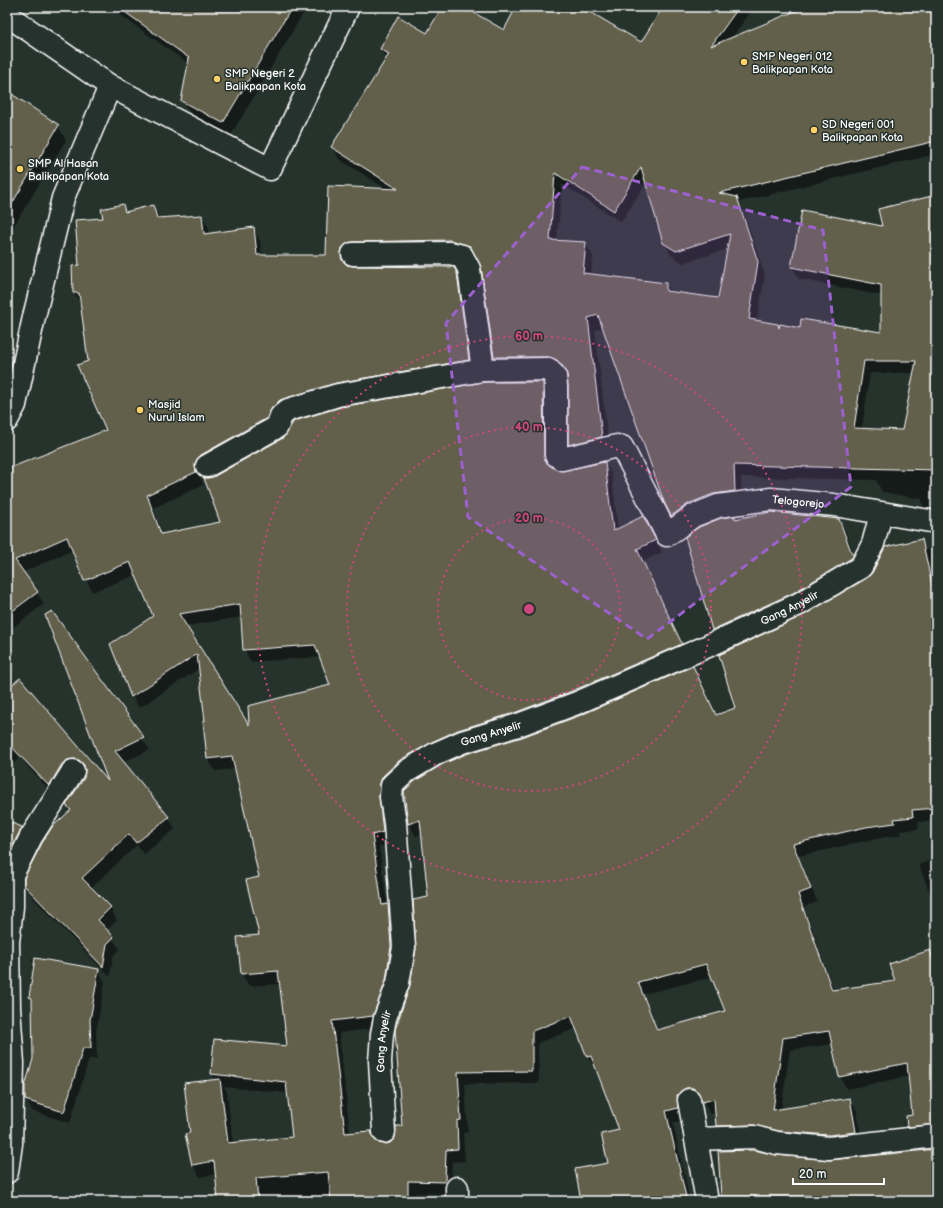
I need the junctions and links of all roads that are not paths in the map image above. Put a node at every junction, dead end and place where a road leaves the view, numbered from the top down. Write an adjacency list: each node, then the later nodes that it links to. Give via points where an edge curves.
1 (348, 7): 3 (street, via 270,169)
2 (7, 15): 3 (street)
3 (110, 86): 6 (street, via 63,198 15,405)
4 (353, 254): 5 (street, via 450,253 462,256 468,269)
5 (483, 370): 7 (street, via 338,395 288,410 281,416 278,427); 8 (street, Telogorejo, via 548,369 553,372 556,387 556,455 562,459 622,447 667,534 693,516 718,506 771,499 834,505)
6 (7, 420)
7 (207, 466)
8 (881, 514): 9 (street, Telogorejo); 13 (street, Gang Anyelir, via 873,544 861,567 799,604 577,703 436,753 407,771 392,785 404,946 398,983 382,1034 380,1061)
9 (936, 522)
10 (72, 771): 11 (street, via 31,838 12,875 12,907)
11 (7, 942): 16 (street, via 13,1063 11,1144)
12 (689, 1100): 15 (street)
13 (384, 1132)
14 (936, 1136): 15 (street, via 829,1148 777,1143 754,1137)
15 (696, 1140): 17 (street)
16 (7, 1172)
17 (707, 1201)

